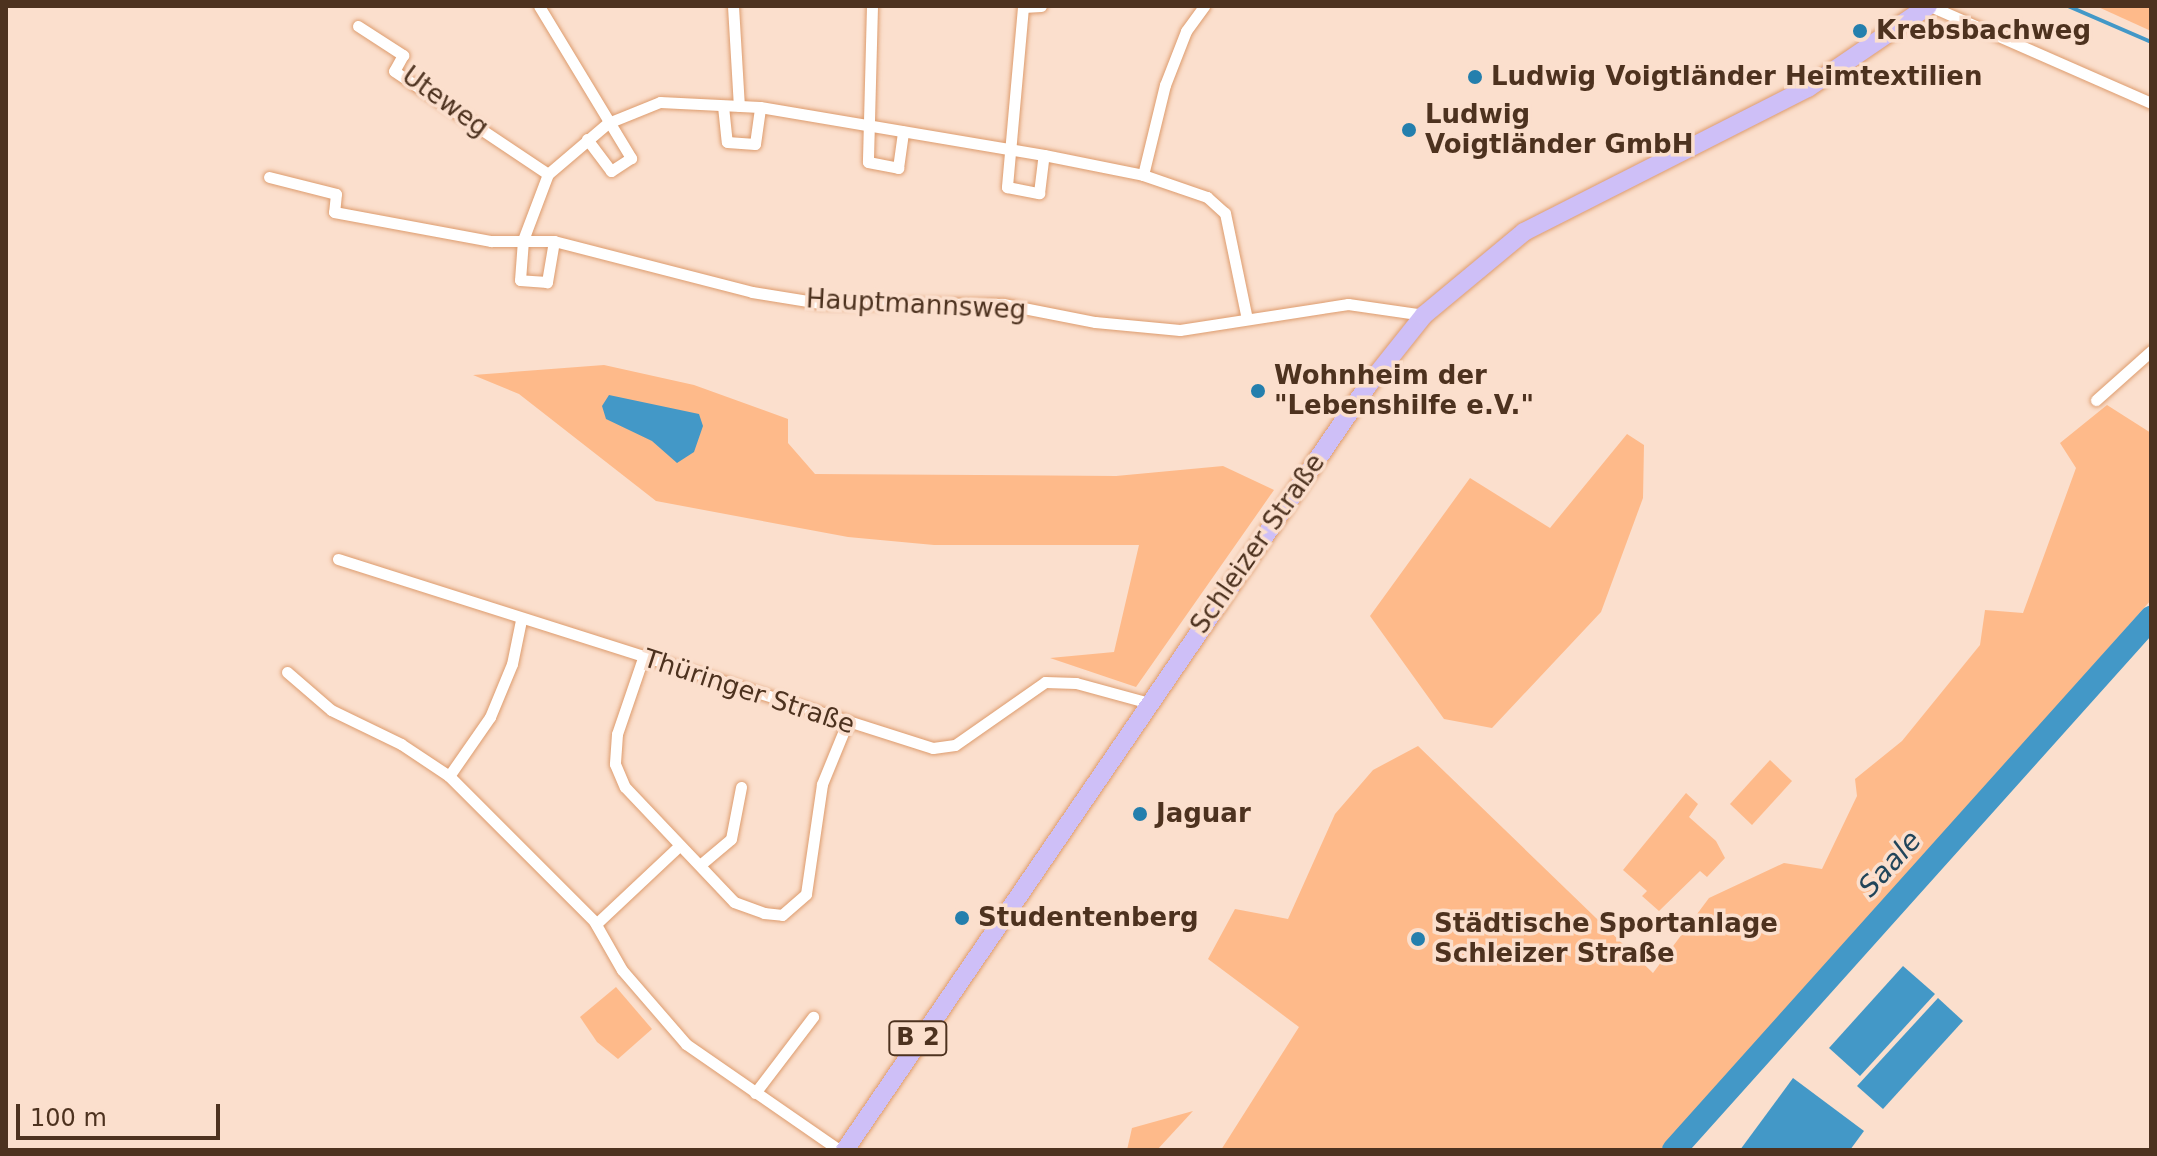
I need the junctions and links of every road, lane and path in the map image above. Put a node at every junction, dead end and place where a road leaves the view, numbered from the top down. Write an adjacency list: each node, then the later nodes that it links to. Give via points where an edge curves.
1 (539, 6): 12 (street)
2 (733, 6): 10 (street)
3 (872, 6): 13 (street)
4 (1041, 6): 16 (street, via 1023,7)
5 (1204, 6): 19 (street, via 1186,31 1165,85)
6 (1929, 6): 8 (street); 23 (main road, Schleizer Straße / B 2, via 1808,88 1524,232)
7 (358, 26): 18 (street, Uteweg, via 403,55 394,71)
8 (2151, 103)
9 (723, 106): 10 (street); 11 (street, via 727,142 755,144); 12 (street, via 660,102)
10 (739, 106): 11 (street)
11 (760, 107): 13 (street)
12 (608, 123): 15 (street); 15 (street, via 631,158 611,171)
13 (870, 124): 14 (street); 14 (street, via 868,162 898,168)
14 (903, 131): 16 (street)
15 (587, 139): 18 (street)
16 (1012, 149): 17 (street); 17 (street, via 1007,187 1039,193)
17 (1044, 155): 19 (street)
18 (548, 174): 21 (street)
19 (1143, 175): 24 (street, via 1207,197 1225,213)
20 (269, 177): 21 (street, Hauptmannsweg, via 336,194 334,212 491,241)
21 (523, 240): 22 (street, Hauptmannsweg); 22 (street, via 520,280 547,282)
22 (554, 241): 24 (street, Hauptmannsweg, via 752,292 820,303 1003,304 1095,322 1180,330)
23 (1424, 315): 24 (street, Hauptmannsweg, via 1348,304); 31 (main road, Schleizer Straße / B 2, via 1369,384)
24 (1247, 319)
25 (2151, 351): 26 (street)
26 (2096, 400)
27 (338, 559): 28 (street, Thüringer Straße)
28 (521, 620): 29 (street, Thüringer Straße); 33 (street, via 512,664 490,717)
29 (643, 658): 32 (street, Thüringer Straße); 35 (street, via 624,704 615,764 625,787)
30 (287, 672): 33 (street, via 331,710 401,744)
31 (1149, 703): 32 (street, Thüringer Straße, via 1076,683 1045,682 955,745 933,748); 40 (main road, Schleizer Straße / B 2)
32 (847, 723): 36 (street, via 822,784 813,830 813,875 795,907 782,915 734,902)
33 (449, 776): 37 (street)
34 (741, 787): 36 (street, via 731,839)
35 (680, 845): 36 (street); 37 (street)
36 (700, 865)
37 (596, 924): 39 (street, via 652,1009 686,1044)
38 (813, 1017): 39 (street)
39 (755, 1093): 40 (street)
40 (842, 1150)

